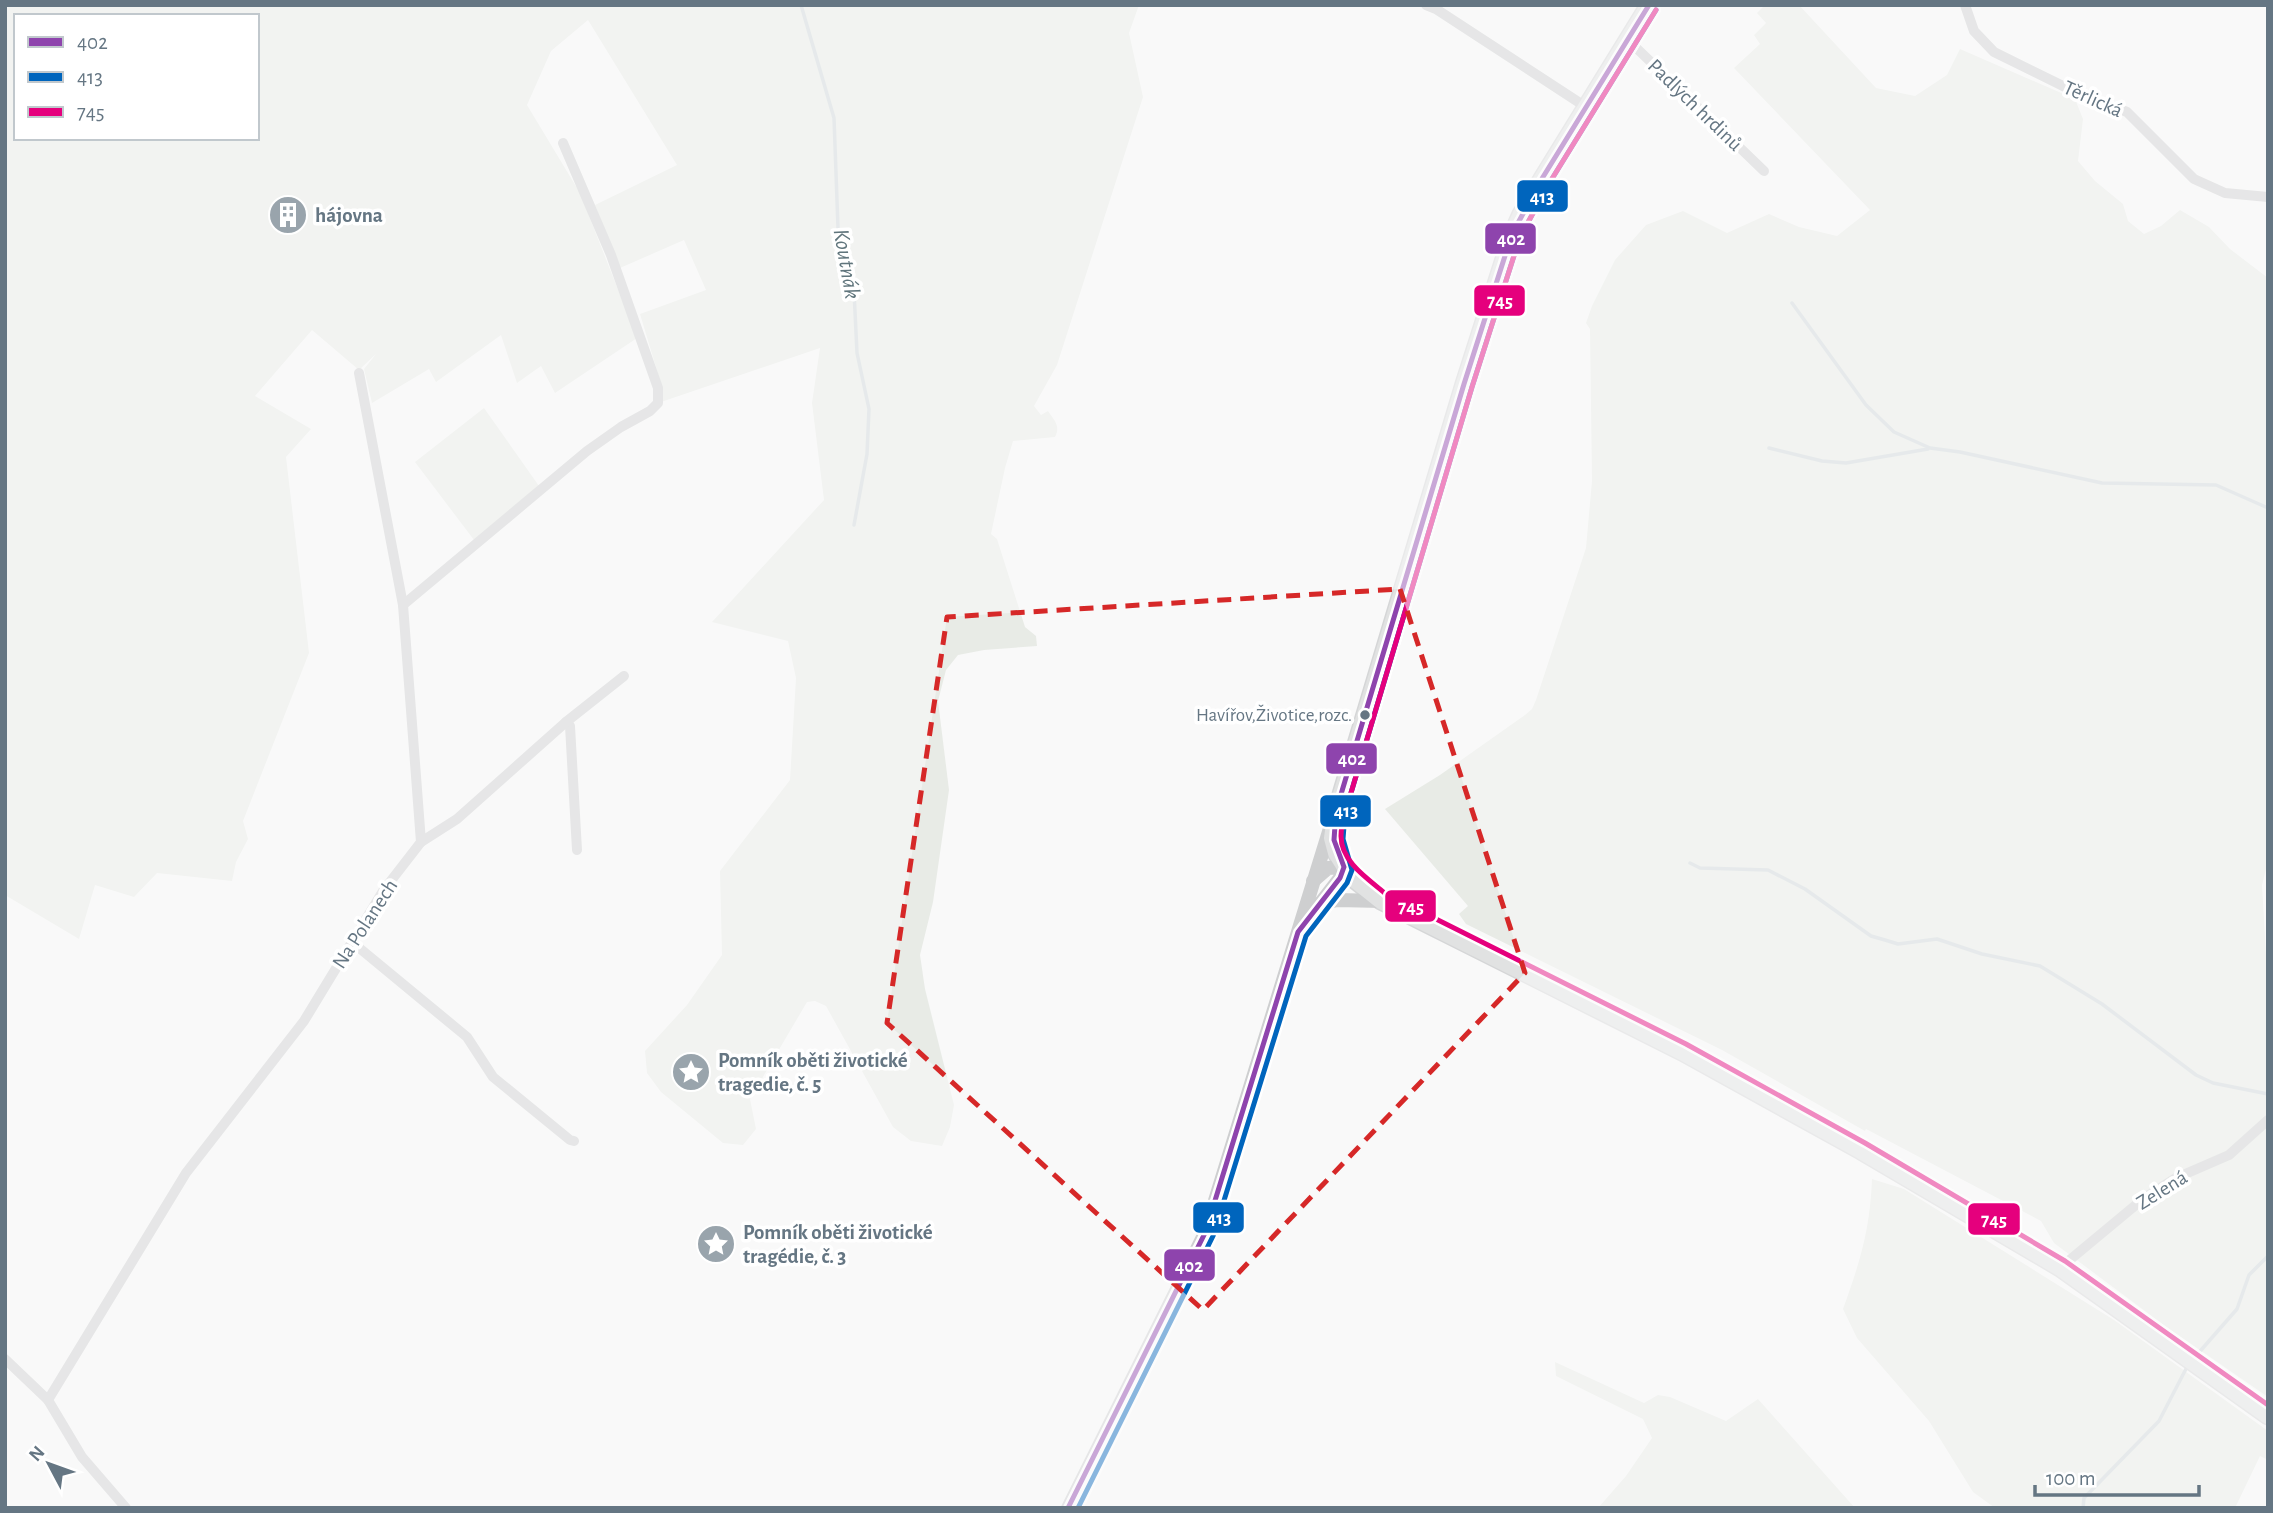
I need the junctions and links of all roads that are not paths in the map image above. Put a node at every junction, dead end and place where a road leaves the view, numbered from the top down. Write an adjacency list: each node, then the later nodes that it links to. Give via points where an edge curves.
1 (1426, 5): 5 (street)
2 (1649, 5): 4 (main road, Padlých hrdinů)
3 (1965, 5): 8 (street, Těrlická, via 1974,31 1994,52 2127,112 2194,179 2225,193)
4 (1627, 39): 5 (main road, Padlých hrdinů); 7 (street, Padlých hrdinů)
5 (1586, 107): 13 (main road, Padlých hrdinů, via 1512,234)
6 (563, 143): 10 (street, via 611,255 658,388 658,404 587,451)
7 (1764, 171)
8 (2268, 197)
9 (359, 373): 10 (street)
10 (403, 605): 14 (street)
11 (624, 676): 12 (street, Na Polanech)
12 (566, 722): 14 (street, Na Polanech, via 457,819); 15 (street, via 570,726)
13 (1336, 811): 16 (main road, via 1332,838); 17 (street, Padlých hrdinů)
14 (421, 842): 21 (street, Na Polanech)
15 (577, 850)
16 (1344, 867): 17 (street, via 1328,868); 18 (main road); 19 (street, Padlých hrdinů)
17 (1313, 881): 20 (street, Padlých hrdinů)
18 (1381, 901): 19 (street); 24 (main road, via 1752,1090)
19 (1318, 904): 20 (street, Padlých hrdinů)
20 (1298, 932): 29 (street, Padlých hrdinů, via 1205,1233)
21 (352, 942): 23 (street, via 467,1037 493,1077); 26 (street, Na Polanech, via 304,1021 186,1173)
22 (2268, 1120): 24 (street, Zelená, via 2229,1155 2176,1178 2143,1199)
23 (574, 1141)
24 (2060, 1269): 27 (main road)
25 (5, 1359): 26 (street)
26 (48, 1400): 28 (street, via 82,1457)
27 (2268, 1416)
28 (126, 1508)
29 (1068, 1508)

